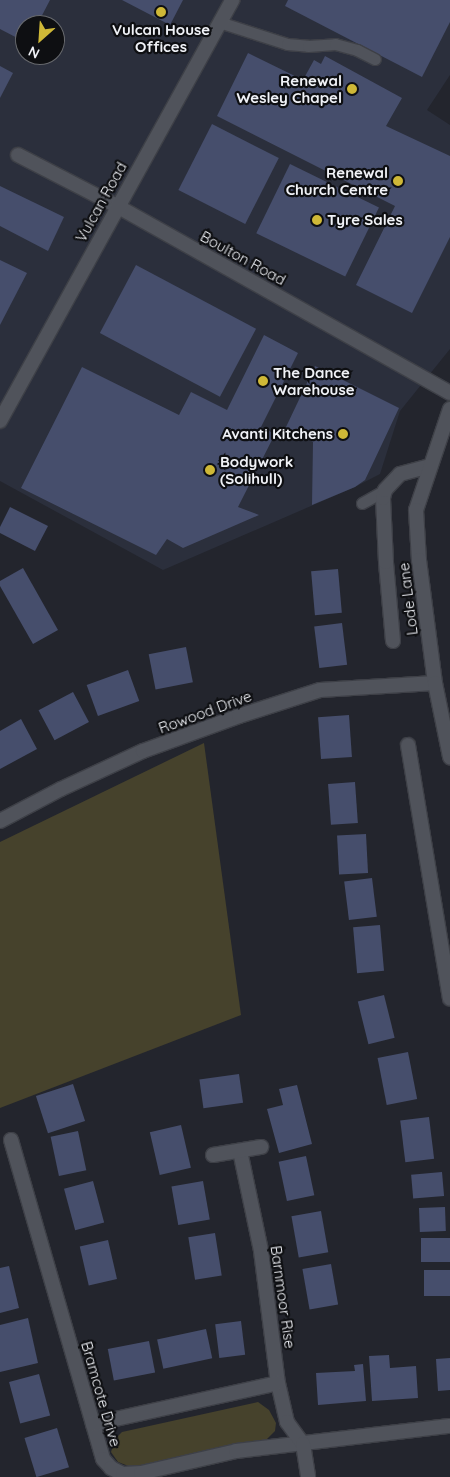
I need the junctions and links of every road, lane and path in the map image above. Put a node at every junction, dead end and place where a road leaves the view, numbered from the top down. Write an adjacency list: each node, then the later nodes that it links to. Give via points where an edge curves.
1 (232, 0): 2 (street, Vulcan Road)
2 (219, 22): 3 (lane, via 287,44 336,44); 5 (street, Vulcan Road)
3 (375, 59)
4 (18, 155): 5 (street, Boulton Road)
5 (117, 206): 6 (street, Boulton Road); 8 (street, Vulcan Road)
6 (450, 393)
7 (450, 409): 9 (street, Lode Lane)
8 (0, 421)
9 (429, 466): 10 (street, via 400,474); 13 (street, Lode Lane, via 416,510)
10 (385, 490): 11 (lane); 12 (street, Lode Lane, via 386,562)
11 (362, 503)
12 (393, 642)
13 (434, 683): 15 (street, Lode Lane); 16 (street, Rowood Drive, via 320,690 257,710 143,751 61,788)
14 (408, 745): 17 (street)
15 (450, 757)
16 (0, 821)
17 (450, 998)
18 (11, 1140): 23 (street, Bramcote Drive)
19 (261, 1148): 20 (street)
20 (240, 1151): 21 (street); 22 (street, Barnmoor Rise, via 261,1251)
21 (213, 1155)
22 (278, 1383): 23 (street); 25 (street, Barnmoor Rise, via 287,1422)
23 (93, 1424): 25 (street, Bramcote Drive, via 103,1458 111,1468 123,1474 141,1473 236,1451)
24 (450, 1426): 25 (street, Bramcote Drive)
25 (303, 1444): 26 (street)
26 (308, 1477)

